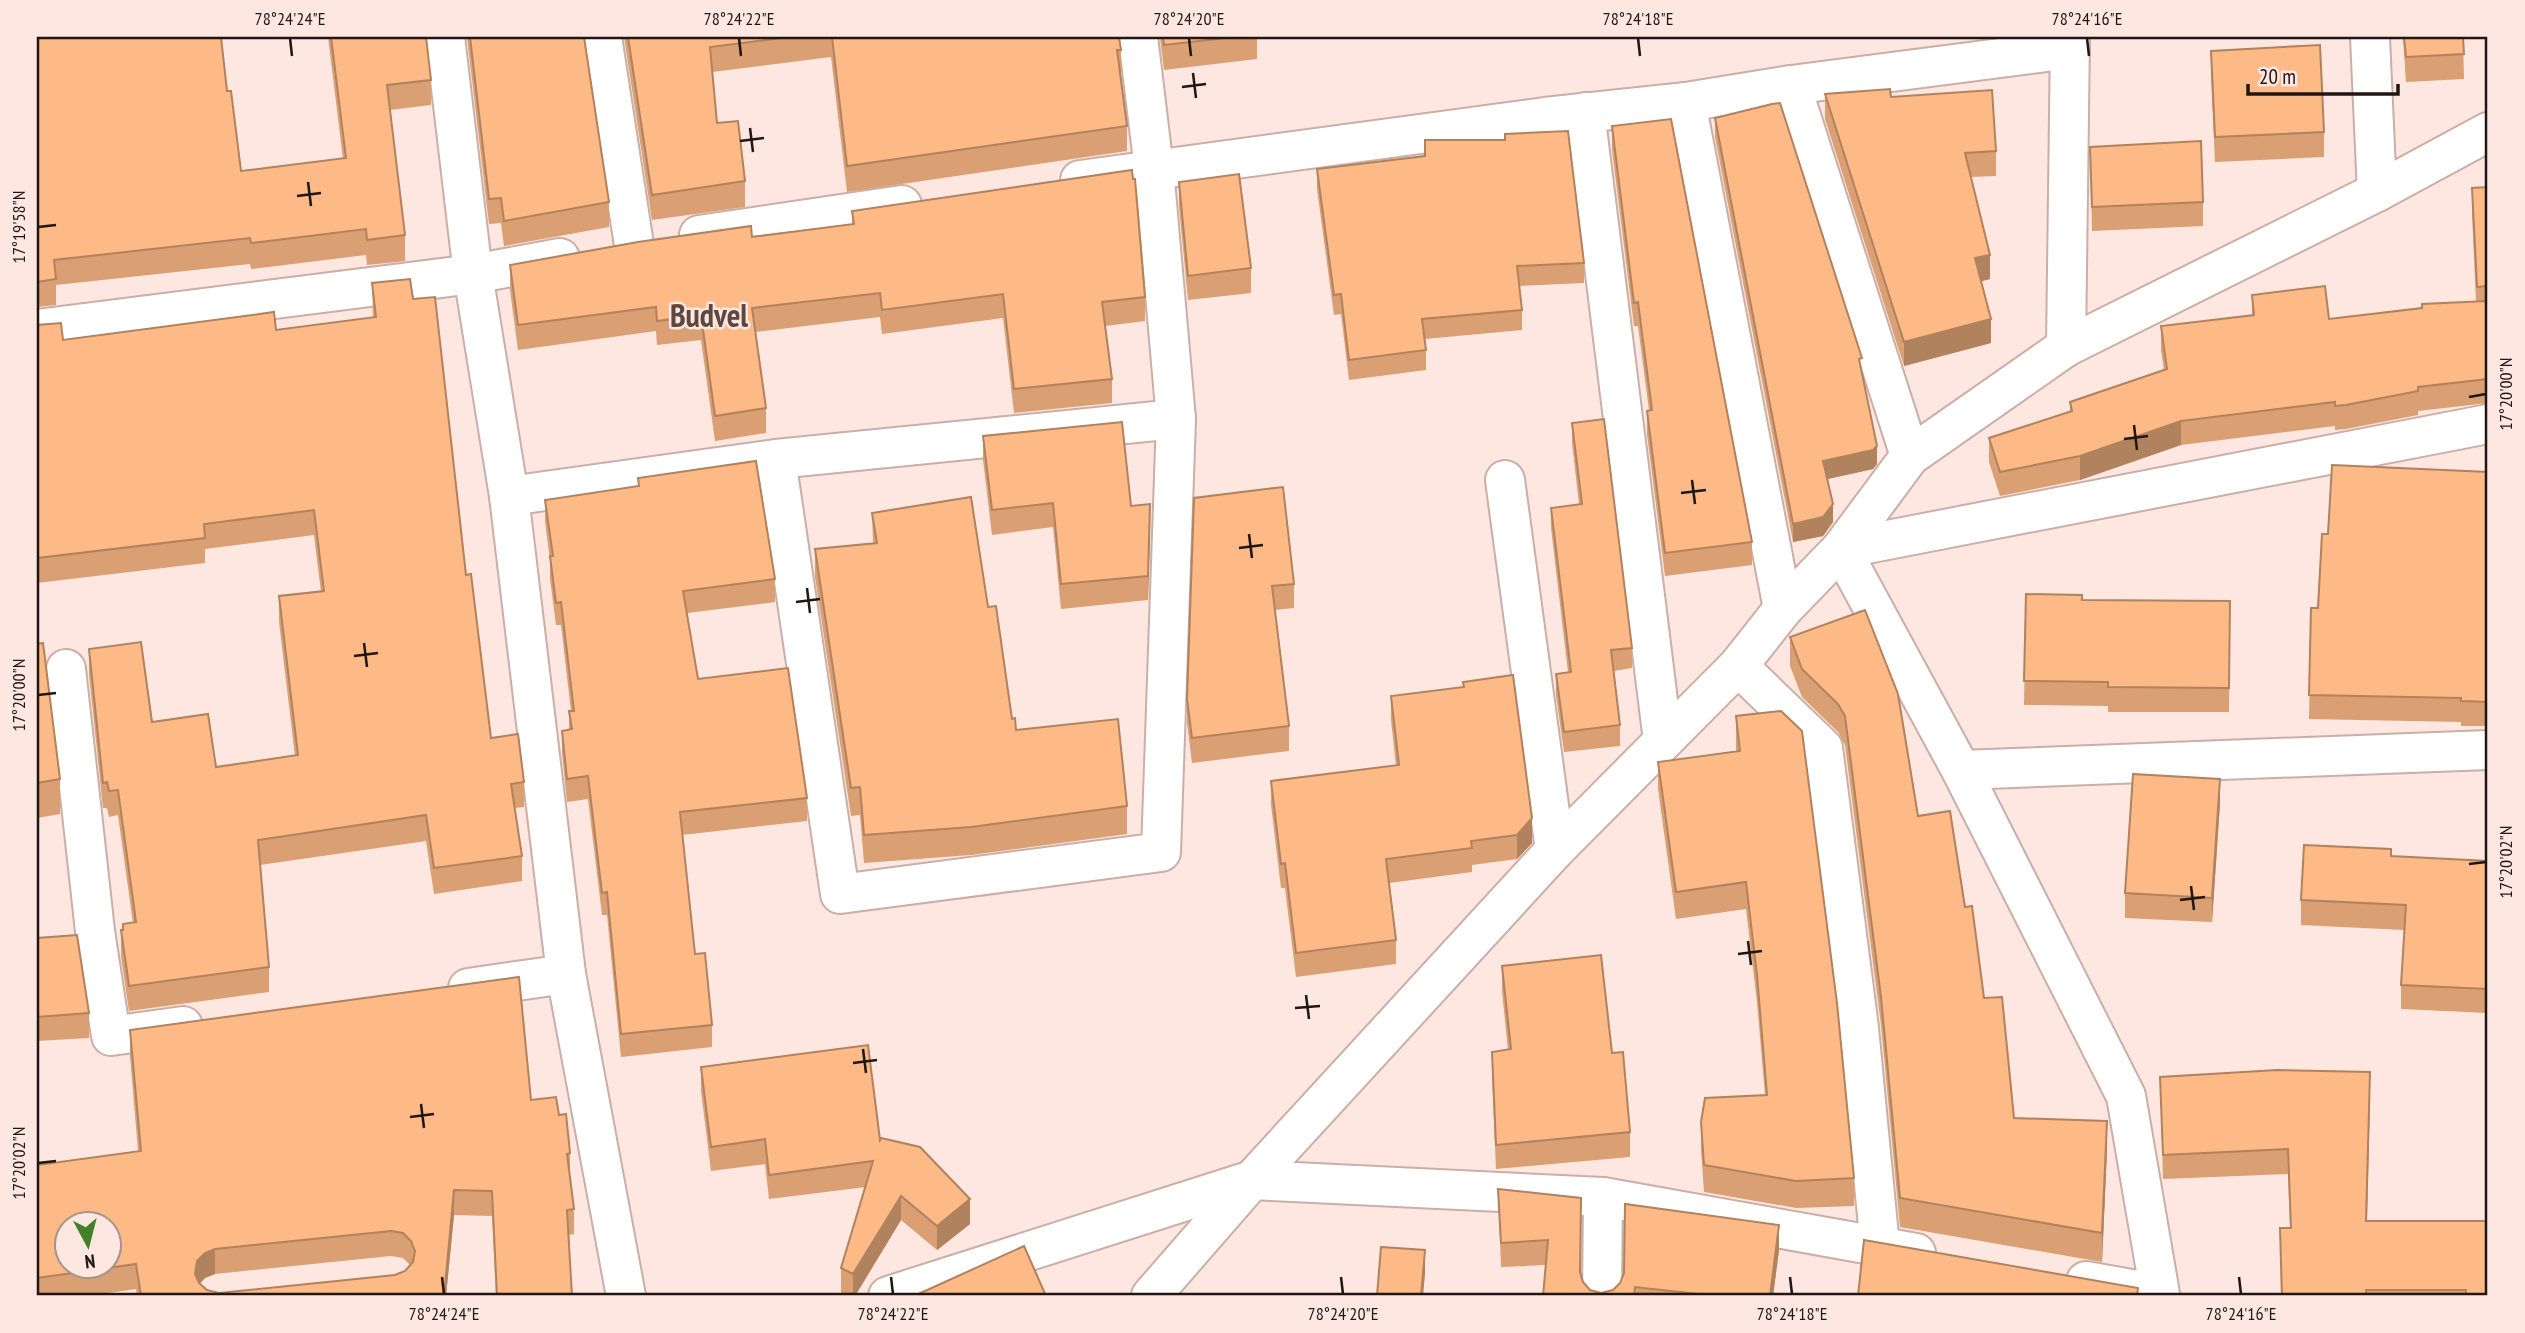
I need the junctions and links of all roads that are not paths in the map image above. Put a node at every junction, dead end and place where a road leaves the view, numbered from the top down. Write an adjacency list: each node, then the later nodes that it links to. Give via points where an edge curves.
1 (445, 37): 15 (street)
2 (602, 37): 14 (street)
3 (1138, 37): 10 (street)
4 (2370, 37): 12 (street)
5 (2070, 43): 6 (street); 17 (street)
6 (1791, 85): 7 (street); 20 (street)
7 (1686, 102): 8 (street); 25 (street)
8 (1585, 112): 10 (street); 28 (street)
9 (2488, 132): 12 (street)
10 (1154, 169): 11 (street); 18 (street)
11 (1044, 185)
12 (2377, 192): 17 (street)
13 (935, 201): 14 (street)
14 (634, 244): 15 (street)
15 (473, 274): 16 (street); 23 (street)
16 (37, 329)
17 (2066, 347): 20 (street)
18 (1176, 419): 21 (street); 21 (street, via 1161,852 840,894)
19 (2488, 424): 24 (street)
20 (1910, 456): 24 (street)
21 (776, 459): 23 (street)
22 (1505, 480): 31 (street)
23 (509, 496): 32 (street)
24 (1841, 549): 25 (street); 30 (street)
25 (1783, 609): 26 (street)
26 (1738, 666): 28 (street); 37 (street, via 1823,748 1859,1028)
27 (66, 669): 34 (street, via 77,934 111,1036)
28 (1662, 741): 31 (street)
29 (2488, 750): 30 (street)
30 (1961, 770): 40 (street, via 2126,1096)
31 (1555, 850): 35 (street)
32 (566, 974): 33 (street); 41 (street)
33 (429, 993)
34 (222, 1021)
35 (1252, 1180): 36 (street); 42 (street); 43 (street)
36 (1603, 1197): 37 (street); 44 (street)
37 (1880, 1247): 38 (street)
38 (1947, 1258)
39 (2053, 1276): 40 (street)
40 (2162, 1295)
41 (626, 1296)
42 (888, 1296)
43 (1151, 1296)
44 (1602, 1296)

